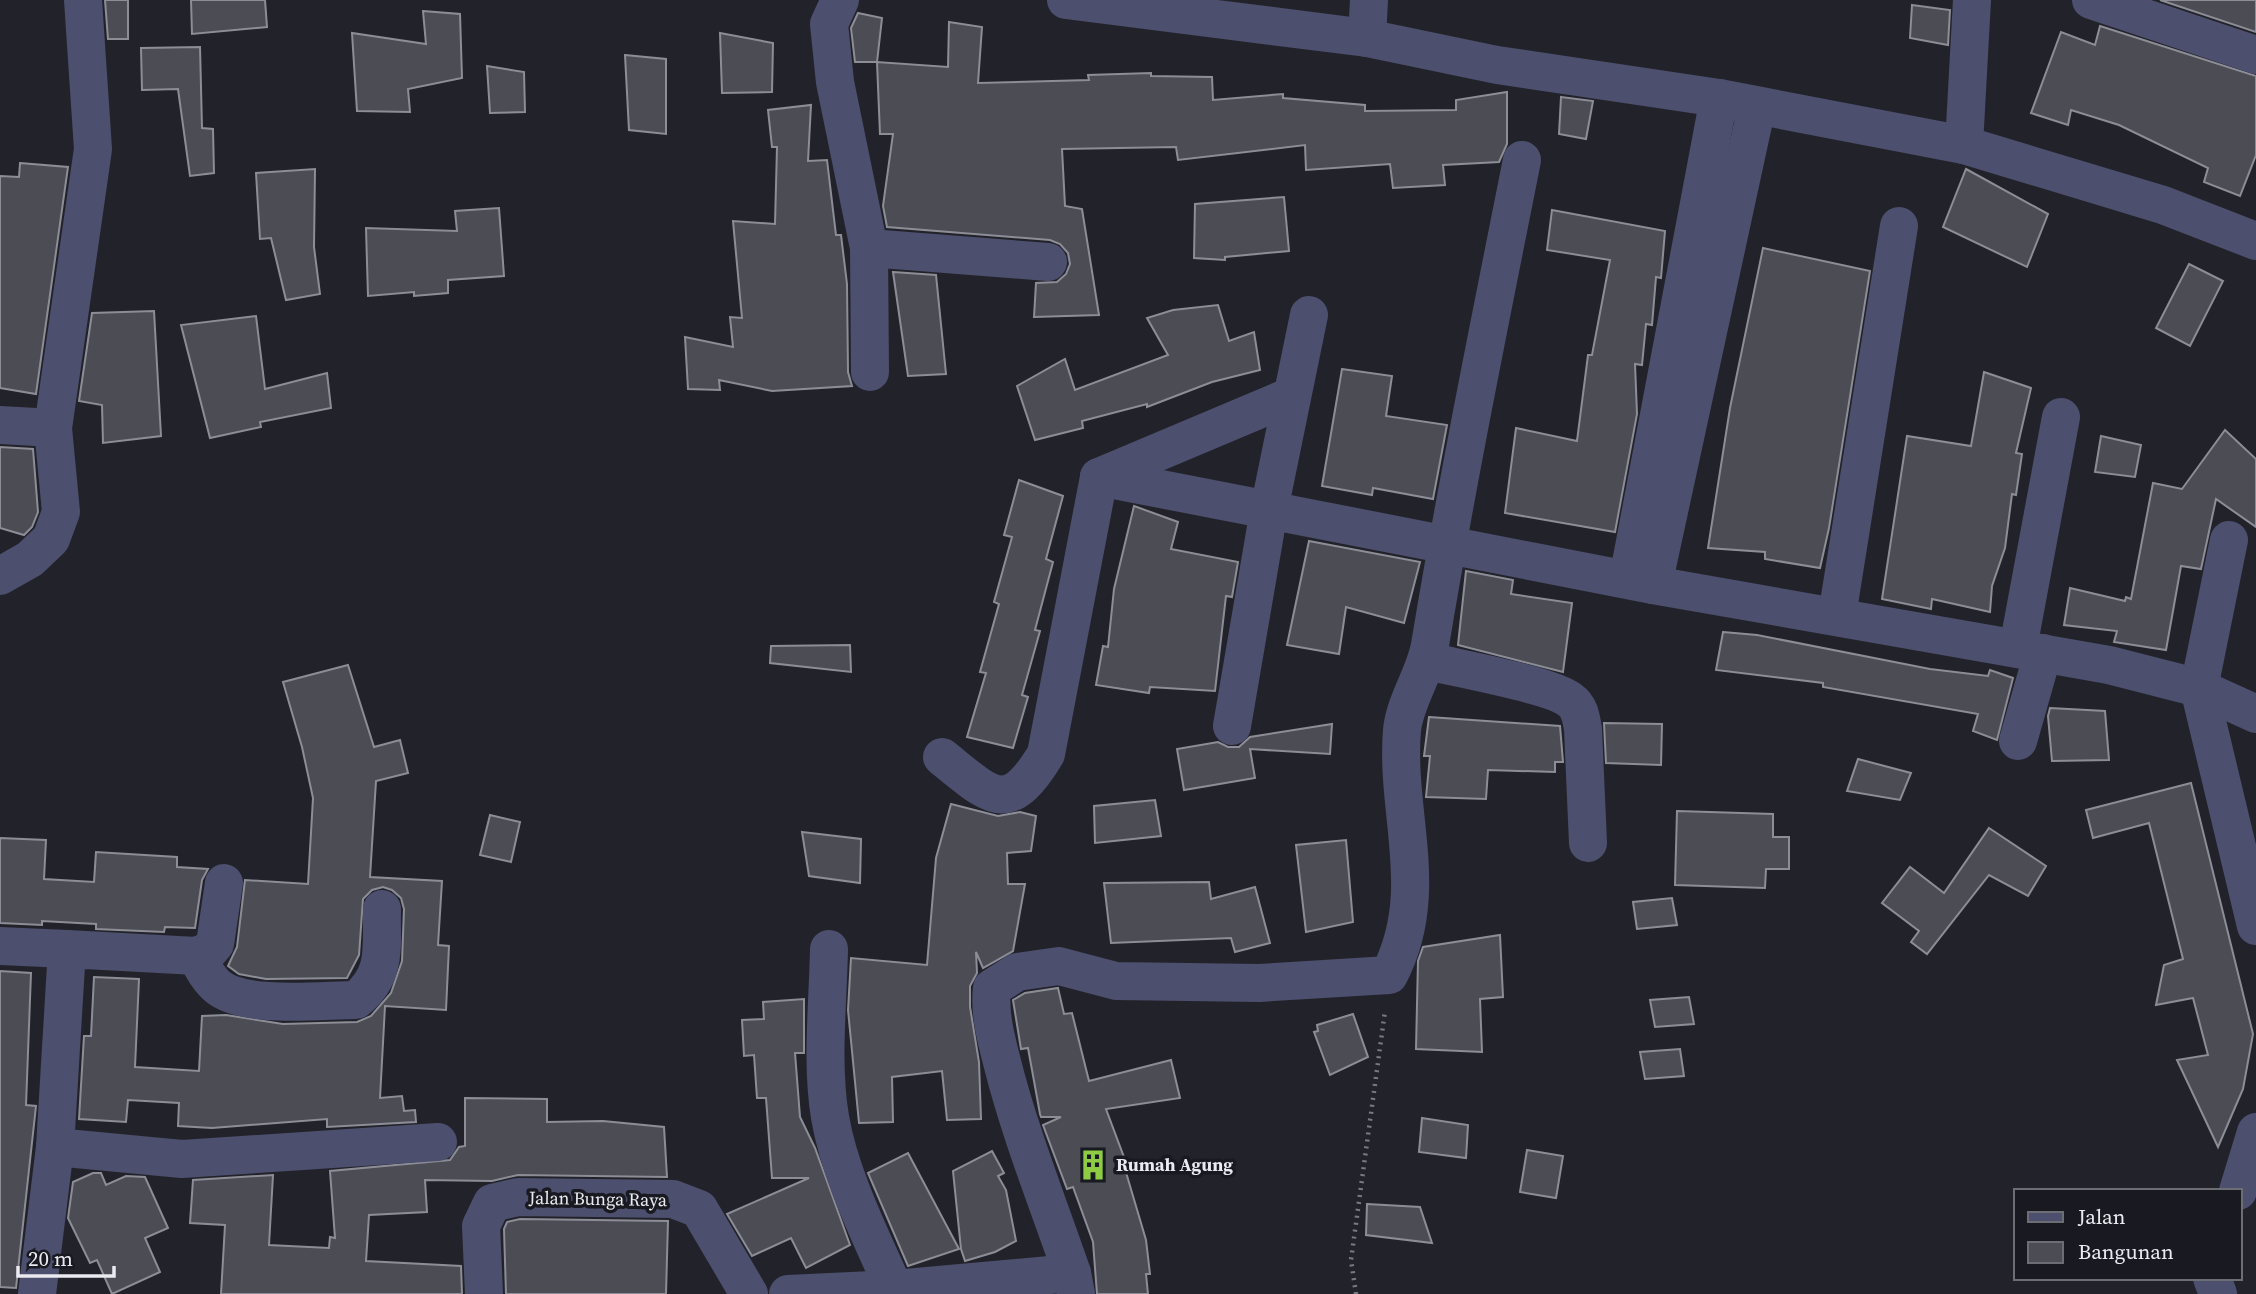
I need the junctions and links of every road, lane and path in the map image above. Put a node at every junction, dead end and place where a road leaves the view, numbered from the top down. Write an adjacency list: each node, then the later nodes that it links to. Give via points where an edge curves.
1 (83, 0): 22 (street, via 93,149)
2 (840, 0): 15 (street, via 829,24 835,82)
3 (1066, 0): 7 (street)
4 (1369, 0): 7 (street)
5 (1972, 0): 11 (street)
6 (2091, 0): 8 (street)
7 (1367, 38): 9 (street, via 1497,65)
8 (2256, 55)
9 (1719, 98): 10 (street); 28 (street)
10 (1757, 106): 11 (street); 28 (street)
11 (1964, 145): 14 (street, via 2163,205)
12 (1522, 160): 26 (street)
13 (1899, 226): 29 (street)
14 (2256, 241)
15 (869, 248): 16 (street); 18 (street)
16 (1048, 262)
17 (1309, 315): 19 (street)
18 (870, 372)
19 (1291, 396): 23 (street); 24 (street)
20 (2061, 417): 30 (street)
21 (0, 425): 22 (street)
22 (53, 428): 27 (street, via 61,512 51,539 30,559)
23 (1098, 477): 24 (street); 36 (street, via 1045,754 1029,782 1016,793 1001,796 984,790)
24 (1269, 510): 26 (street); 34 (street)
25 (2229, 540): 32 (street)
26 (1446, 546): 28 (street); 31 (street)
27 (0, 576)
28 (1640, 582): 29 (street)
29 (1837, 616): 30 (street)
30 (2030, 651): 32 (street); 35 (street)
31 (1427, 661): 37 (street, via 1544,689 1573,701 1583,729); 45 (street, via 1402,729 1409,892 1401,952)
32 (2199, 688): 33 (street); 40 (street)
33 (2256, 714)
34 (1232, 726)
35 (2018, 741)
36 (942, 757)
37 (1588, 843)
38 (225, 883): 44 (street, via 215,944)
39 (382, 909): 44 (street, via 377,978 356,1000 253,999 231,994 217,986)
40 (2256, 926)
41 (0, 946): 42 (street)
42 (67, 949): 44 (street); 48 (street)
43 (829, 949): 51 (street, via 830,1116 866,1227)
44 (196, 956)
45 (1389, 975): 50 (street, via 1259,983 1116,981 1059,966 1017,972 992,988 997,1040 1011,1099); 56 (path, via 1351,1260)
46 (2256, 1132): 49 (street)
47 (438, 1142): 48 (street, via 182,1159)
48 (55, 1147): 52 (street)
49 (2239, 1189)
50 (1074, 1284): 51 (street)
51 (894, 1289): 55 (street)
52 (37, 1294)
53 (484, 1294): 54 (street, Jalan Bunga Raya, via 481,1226 492,1203 518,1197 673,1199 699,1209)
54 (749, 1294)
55 (788, 1294)
56 (1356, 1294)

